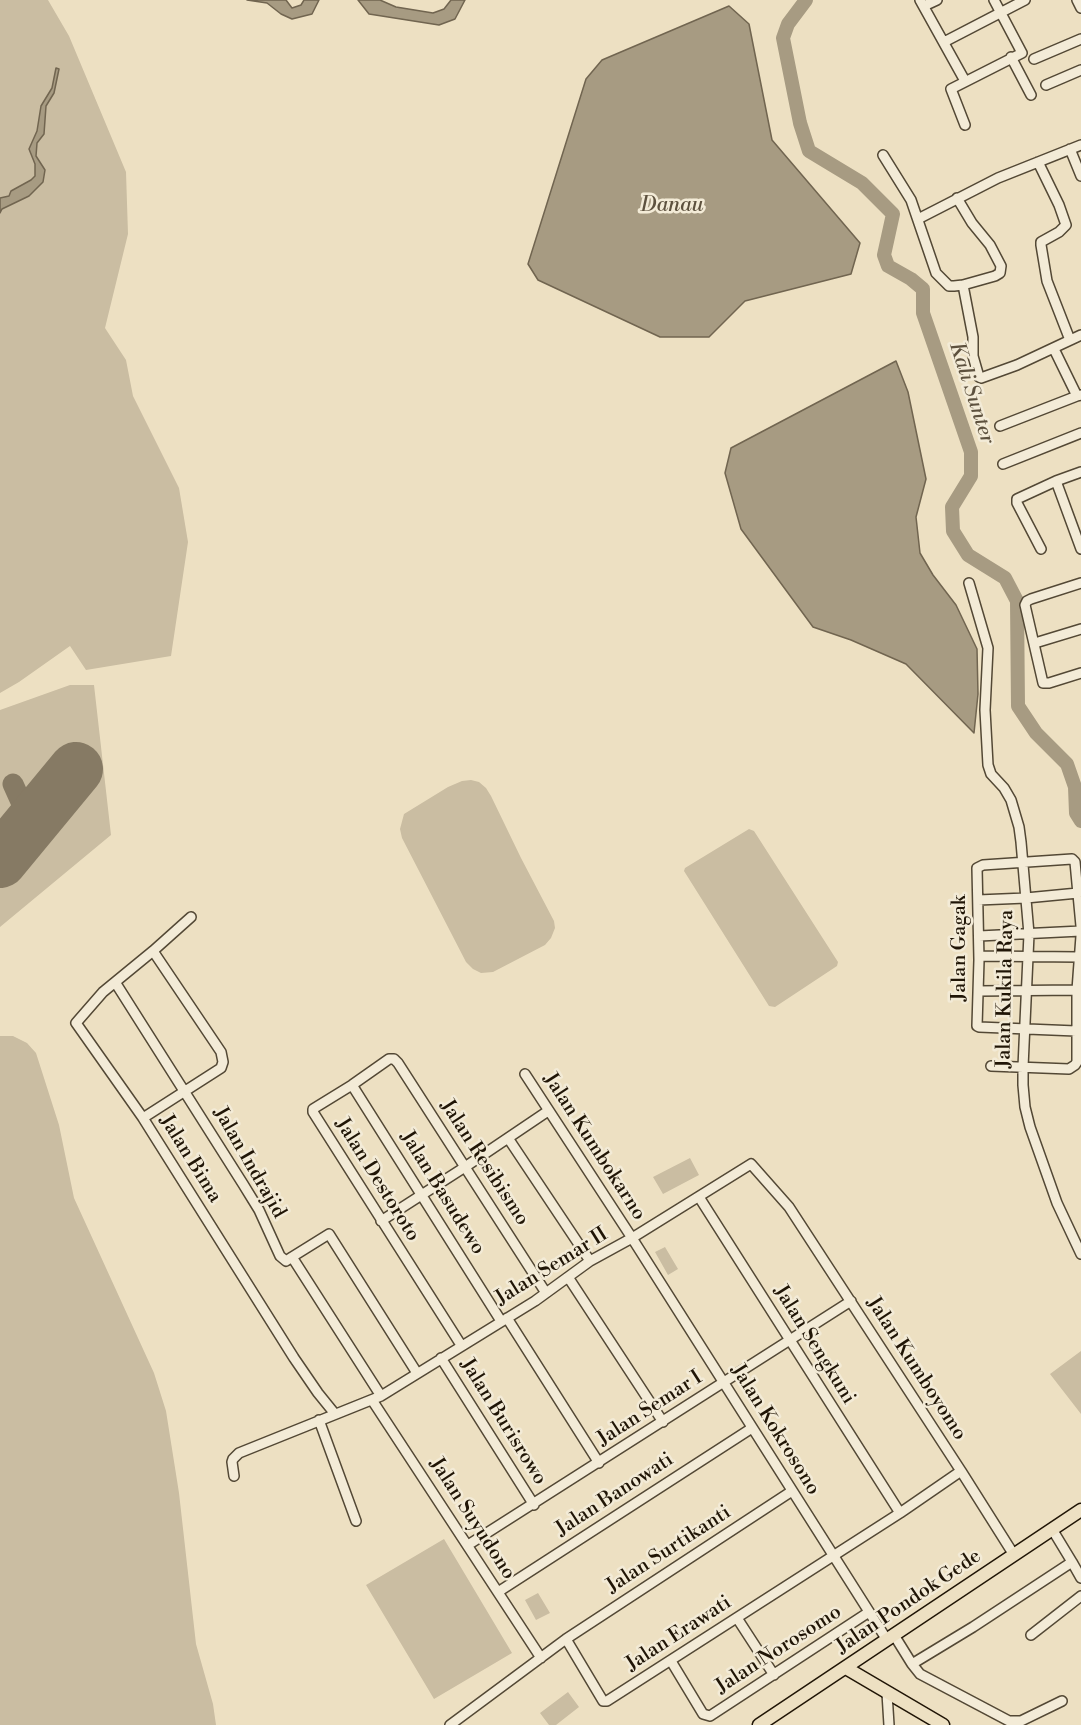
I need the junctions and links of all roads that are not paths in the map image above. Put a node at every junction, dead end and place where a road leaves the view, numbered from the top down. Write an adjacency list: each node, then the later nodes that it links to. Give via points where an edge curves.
1 (937, 0): 5 (street)
2 (994, 0): 7 (street)
3 (1025, 0): 7 (street)
4 (1077, 0): 6 (street)
5 (922, 3): 9 (street)
6 (1081, 8)
7 (1000, 14): 9 (street); 10 (street, via 1022,52)
8 (1081, 39): 11 (street)
9 (944, 42): 13 (street)
10 (1011, 57): 13 (street); 15 (street)
11 (1034, 59)
12 (1081, 70): 14 (street)
13 (964, 81): 16 (street, via 951,89)
14 (1046, 85)
15 (1031, 95)
16 (965, 125)
17 (1081, 145): 18 (street)
18 (1070, 149): 20 (street); 21 (street)
19 (883, 155): 23 (street)
20 (1038, 162): 22 (street); 26 (street, via 1066,225 1041,245 1047,281)
21 (1081, 176)
22 (957, 198): 23 (street); 24 (street, via 1001,266 995,276)
23 (918, 219): 24 (street, via 936,273 949,286)
24 (963, 285): 27 (street, via 973,356 981,378)
25 (1081, 335): 26 (street)
26 (1070, 340): 27 (street)
27 (1054, 349): 28 (street)
28 (1079, 396): 29 (street)
29 (1000, 426)
30 (1081, 433): 31 (street)
31 (1003, 464)
32 (1081, 472): 33 (street)
33 (1056, 481): 34 (street, via 1017,499); 35 (street)
34 (1041, 549)
35 (1081, 549)
36 (969, 583): 41 (street, Jalan Kukila Raya, via 988,648 987,765 1011,800 1019,827)
37 (1081, 583): 39 (street, via 1027,601)
38 (1081, 629): 39 (street)
39 (1035, 643): 40 (street, via 1044,683)
40 (1081, 673)
41 (1022, 861): 42 (street, via 1072,859); 43 (street, Jalan Kukila Raya); 44 (street, Jalan Gagak, via 979,866)
42 (1078, 893): 43 (street); 46 (street)
43 (1026, 898): 44 (street); 48 (street, Jalan Kukila Raya)
44 (978, 900): 49 (street, Jalan Gagak)
45 (191, 917): 51 (street, Jalan Bima)
46 (1081, 926)
47 (1081, 931): 48 (street)
48 (1029, 934): 49 (street); 53 (street, Jalan Kukila Raya)
49 (980, 936): 52 (street, Jalan Gagak)
50 (1081, 936): 54 (street)
51 (153, 951): 55 (street, Jalan Bima); 66 (street, via 224,1062)
52 (980, 956): 53 (street); 57 (street, Jalan Gagak)
53 (1029, 956): 54 (street); 58 (street, Jalan Kukila Raya)
54 (1079, 957): 56 (street)
55 (115, 982): 66 (street); 68 (street, Jalan Bima, via 76,1023)
56 (1077, 990): 58 (street); 60 (street)
57 (979, 991): 58 (street); 59 (street, Jalan Gagak, via 979,1028)
58 (1026, 992): 59 (street, Jalan Kukila Raya)
59 (1024, 1030): 60 (street); 63 (street, Jalan Kukila Raya)
60 (1076, 1031): 63 (street, via 1077,1062 1072,1068)
61 (389, 1059): 65 (street, Jalan Destoroto); 71 (street, Jalan Resibismo, via 398,1063)
62 (991, 1066): 63 (street)
63 (1023, 1067): 76 (street, Jalan Kukila Raya, via 1030,1127 1060,1212)
64 (525, 1074): 67 (street, Jalan Kumbokarno)
65 (352, 1085): 72 (street, Jalan Basudewo); 74 (street, Jalan Destoroto, via 313,1112)
66 (184, 1090): 68 (street); 77 (street, Jalan Indrajid, via 249,1193 280,1256 286,1261)
67 (548, 1111): 69 (street); 75 (street, Jalan Kumbokarno)
68 (142, 1118): 89 (street, Jalan Bima, via 294,1358)
69 (508, 1138): 71 (street); 78 (street)
70 (751, 1164): 73 (street, Jalan Semar II); 81 (street, Jalan Kumboyomo, via 789,1207)
71 (465, 1167): 72 (street); 80 (street, Jalan Resibismo)
72 (422, 1195): 74 (street); 82 (street, Jalan Basudewo)
73 (699, 1197): 75 (street, Jalan Semar II); 83 (street, Jalan Sengkuni)
74 (381, 1221): 84 (street, Jalan Destoroto)
75 (632, 1238): 78 (street, Jalan Semar II); 87 (street, Jalan Kokrosono)
76 (1081, 1254)
77 (292, 1257): 86 (street, via 329,1234); 88 (street, Jalan Indrajid)
78 (590, 1262): 79 (street, Jalan Semar II)
79 (568, 1277): 80 (street, Jalan Semar II); 91 (street)
80 (546, 1293): 82 (street, Jalan Semar II)
81 (851, 1301): 83 (street, Jalan Semar I); 94 (street, Jalan Kumboyomo)
82 (504, 1319): 84 (street, Jalan Semar II); 93 (street, Jalan Basudewo)
83 (790, 1340): 87 (street, Jalan Semar I); 99 (street, Jalan Sengkuni)
84 (461, 1345): 85 (street, Jalan Semar II)
85 (441, 1358): 86 (street, Jalan Semar II); 97 (street, Jalan Burisrowo)
86 (417, 1373): 88 (street, Jalan Semar II)
87 (724, 1383): 91 (street, Jalan Semar I); 92 (street, Jalan Kokrosono)
88 (377, 1398): 89 (street); 102 (street, Jalan Suyudono)
89 (335, 1414): 90 (street)
90 (319, 1420): 95 (street, via 236,1456 232,1462); 100 (street)
91 (663, 1422): 93 (street, Jalan Semar I)
92 (752, 1428): 96 (street, Jalan Kokrosono); 107 (street, Jalan Banowati)
93 (599, 1463): 97 (street, Jalan Semar I)
94 (961, 1471): 99 (street, Jalan Kumboyomo); 104 (street)
95 (234, 1476)
96 (792, 1491): 103 (street, Jalan Kokrosono); 113 (street, Jalan Surtikanti)
97 (534, 1504): 102 (street, Jalan Semar I)
98 (1081, 1510): 101 (main road, Jalan Pondok Gede)
99 (900, 1513): 103 (street, Jalan Kumboyomo)
100 (356, 1521)
101 (1052, 1529): 104 (main road, Jalan Pondok Gede); 105 (street)
102 (468, 1545): 107 (street, Jalan Suyudono)
103 (834, 1555): 109 (street, Jalan Kokrosono); 110 (street, Jalan Erawati)
104 (1014, 1555): 112 (main road, Jalan Pondok Gede)
105 (1072, 1562): 106 (street); 116 (street)
106 (1081, 1578)
107 (498, 1592): 114 (street, Jalan Suyudono)
108 (1081, 1596): 111 (street)
109 (869, 1612): 112 (street, Jalan Kokrosono); 118 (street, Jalan Norosomo)
110 (737, 1618): 115 (street, Jalan Erawati); 118 (street)
111 (1031, 1635)
112 (891, 1637): 116 (street, Jalan Kokrosono); 117 (main road, Jalan Pondok Gede)
113 (566, 1639): 114 (street, Jalan Surtikanti); 115 (street, Jalan Erawati, via 603,1701)
114 (541, 1658): 121 (street, Jalan Surtikanti)
115 (671, 1661): 118 (street, Jalan Norosomo, via 703,1714 708,1716)
116 (912, 1664): 120 (street, via 920,1674 1010,1721 1021,1721)
117 (851, 1668): 119 (main road); 122 (main road, Jalan Pondok Gede)
118 (774, 1675)
119 (887, 1693): 123 (street); 124 (main road)
120 (1062, 1701)
121 (450, 1725)
122 (759, 1725)
123 (889, 1725)
124 (943, 1725)

